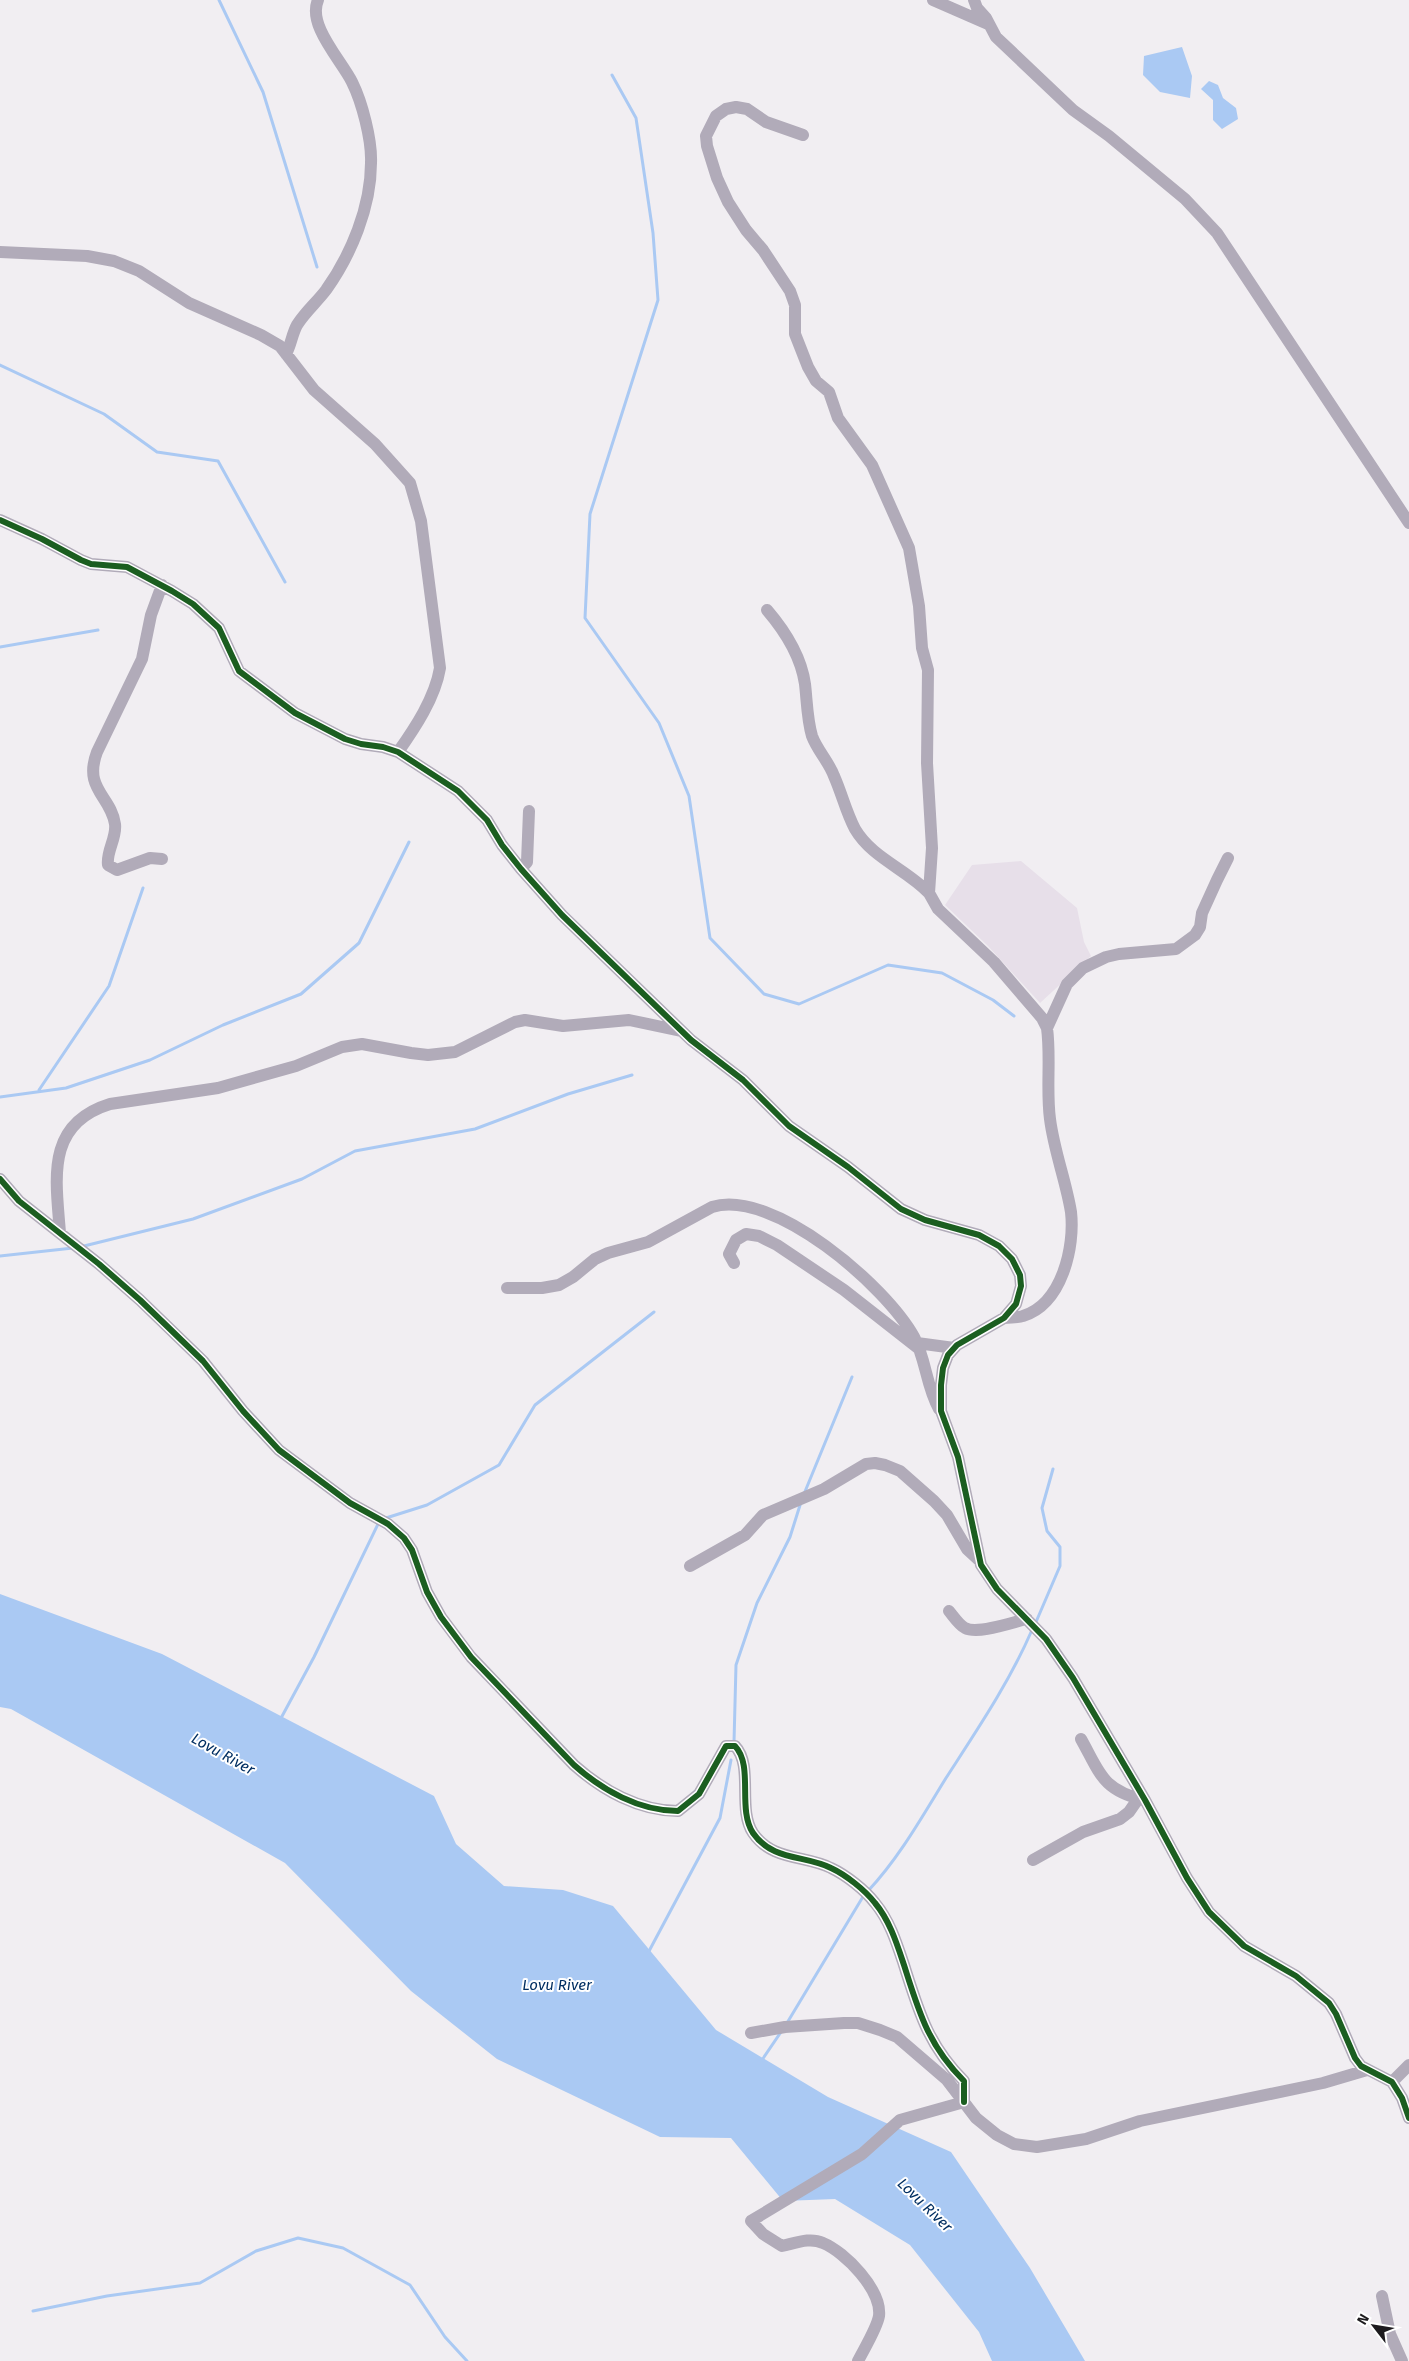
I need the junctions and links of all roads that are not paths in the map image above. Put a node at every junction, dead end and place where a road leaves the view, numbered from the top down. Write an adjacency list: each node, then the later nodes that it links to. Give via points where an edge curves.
1 (318, 0): 7 (street, via 316,15 321,28 356,92 372,163 361,219 349,253 324,292 296,326)
2 (933, 0): 4 (street)
3 (974, 0): 4 (street)
4 (988, 24): 9 (street, via 996,37 1073,110 1185,199 1217,233)
5 (803, 135): 17 (street, via 736,107 716,116 706,136 725,196 790,290 796,305 795,334 808,367 829,392 838,418 876,471 909,548 922,648 928,670 927,762 932,848)
6 (0, 252): 7 (street, via 87,256 114,261 139,272 189,303 262,335)
7 (286, 354): 12 (street, via 314,390 375,444 410,483 416,501 440,668 438,682 429,700)
8 (0, 520): 10 (street, via 81,560 127,567)
9 (1409, 523)
10 (162, 585): 12 (street, via 205,613 219,628 239,671 295,713 345,739); 14 (street, via 151,615 142,659 97,752 93,772 100,796 114,821 108,865 117,870 150,858)
11 (767, 610): 17 (street, via 792,645 804,681 813,737 834,775 856,830 872,850)
12 (398, 752): 16 (street, via 458,791 476,807)
13 (529, 811): 16 (street, via 526,862)
14 (162, 858)
15 (1228, 858): 18 (street, via 1202,913 1199,930 1194,935 1176,949 1119,954 1083,968 1067,984)
16 (521, 869): 19 (street, via 562,915)
17 (929, 893): 18 (street, via 938,909 994,962)
18 (1047, 1028): 24 (street, via 1050,1122 1071,1215 1067,1260 1063,1278 1042,1305 1024,1316)
19 (681, 1031): 21 (street, via 629,1020 563,1026 525,1020 455,1052 428,1055 353,1044 296,1066 218,1088 93,1109 74,1124 60,1151 56,1172); 24 (street, via 743,1080 789,1126 848,1167 892,1204 916,1217 979,1235 999,1246 1017,1266 1021,1286 1016,1304)
20 (0, 1179): 21 (street, via 19,1202)
21 (60, 1233): 39 (street, via 140,1300 203,1361 279,1450 350,1503 396,1530 412,1550 427,1592 441,1617 470,1657 591,1780 634,1802 661,1811 678,1811 700,1794 726,1746 735,1746 742,1760 750,1827 761,1843 786,1856 830,1867 876,1904 891,1930 930,2038 946,2063 964,2081)
22 (734, 1263): 25 (street, via 729,1254 736,1240 746,1234 764,1238 844,1290)
23 (507, 1288): 25 (street, via 559,1286 608,1252 648,1242 712,1206 733,1203 763,1211 820,1242 875,1287 904,1322)
24 (1004, 1318): 26 (street)
25 (918, 1346): 26 (street); 27 (street)
26 (954, 1348): 27 (street, via 943,1368)
27 (941, 1411): 28 (street, via 958,1457)
28 (980, 1561): 29 (street, via 967,1549 947,1515 934,1501 900,1471 875,1463 866,1464 824,1489 763,1516 745,1535); 31 (street, via 986,1576)
29 (690, 1566)
30 (949, 1611): 31 (street, via 962,1626 971,1630)
31 (1027, 1619): 33 (street, via 1046,1639 1073,1678)
32 (1081, 1739): 33 (street, via 1107,1784 1118,1792)
33 (1141, 1799): 34 (street, via 1120,1819 1083,1832); 37 (street, via 1180,1868 1210,1912 1244,1946 1319,1993 1336,2014 1355,2058)
34 (1033, 1860)
35 (752, 2033): 39 (street, via 844,2023 858,2023 880,2030 897,2037 947,2080)
36 (1409, 2065): 38 (street)
37 (1367, 2070): 38 (street); 39 (street, via 1323,2083 1140,2122 1086,2139 1036,2147 1014,2144 997,2136 976,2118)
38 (1392, 2082): 40 (street)
39 (964, 2102): 42 (street, via 900,2120 862,2154 751,2221 782,2246 808,2240 824,2243 860,2270 875,2296 879,2316)
40 (1409, 2118)
41 (1382, 2296): 43 (street, via 1390,2334)
42 (858, 2361)
43 (1402, 2361)

